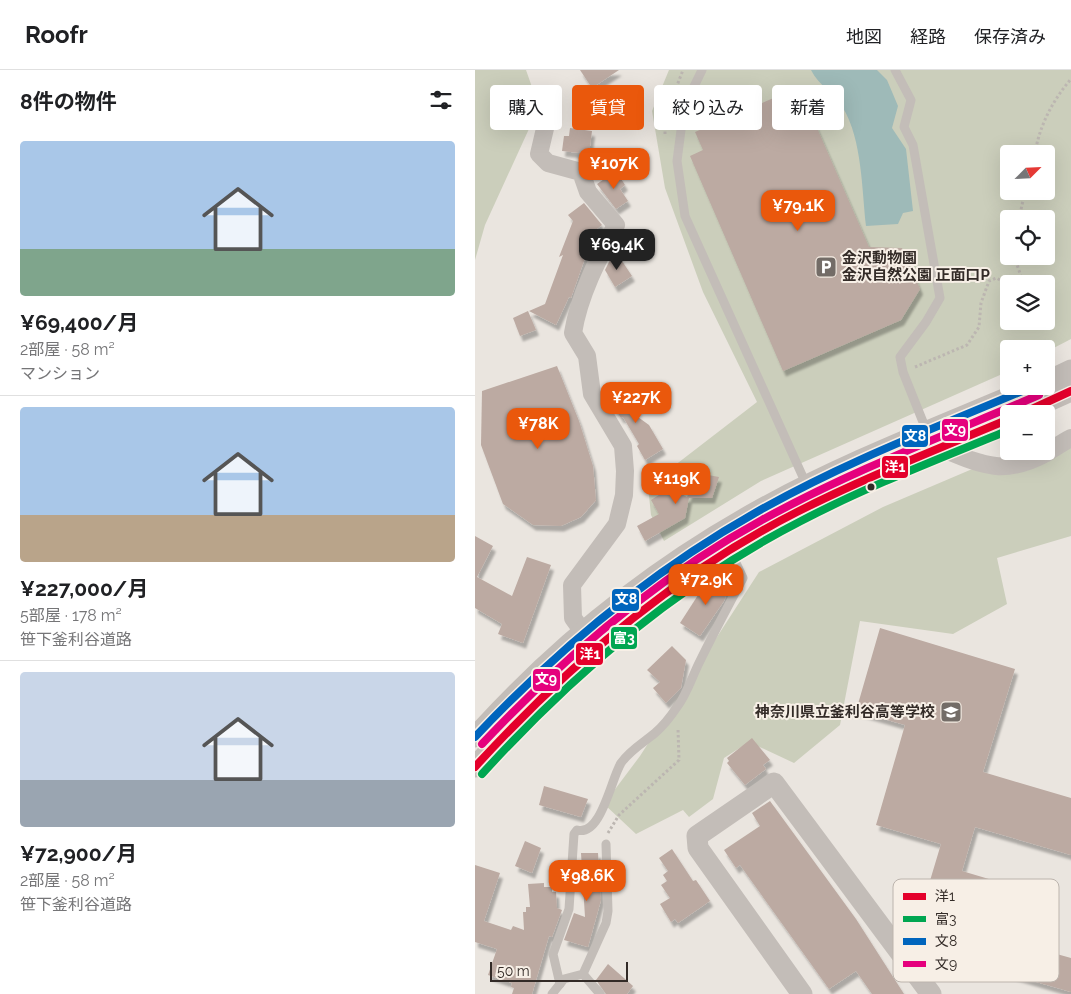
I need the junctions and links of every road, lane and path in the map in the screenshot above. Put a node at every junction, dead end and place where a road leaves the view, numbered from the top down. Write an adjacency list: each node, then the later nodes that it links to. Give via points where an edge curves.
1 (702, 70): 16 (lane, via 684,108 677,161 685,216)
2 (895, 70): 8 (lane, via 911,100 904,127 913,145 940,298 900,357)
3 (1071, 79): 5 (path, via 1048,113)
4 (545, 130): 18 (street, via 539,154 548,163 581,172 588,192 616,225 576,313 573,333 587,356 592,394 623,446 625,471 625,495 617,524 572,585 573,618)
5 (1036, 145)
6 (1000, 280): 8 (path, via 989,281 981,303 979,327 967,345)
7 (1071, 370): 9 (street)
8 (903, 372): 15 (lane)
9 (1055, 378)
10 (1071, 391): 12 (street)
11 (1018, 395): 15 (street)
12 (1040, 405)
13 (1000, 422): 15 (street)
14 (1071, 438): 15 (street, via 1011,467 997,468 979,463)
15 (934, 440): 16 (street)
16 (812, 495): 17 (street); 18 (street, via 757,511 696,548 642,584)
17 (729, 550): 18 (street); 19 (lane, via 743,578)
18 (588, 640): 20 (street, via 506,703); 21 (street)
19 (679, 705): 22 (path, via 679,760 619,815 609,831); 26 (lane, via 657,732 621,764 600,814 588,830 577,830 574,834 569,909 553,954)
20 (475, 737)
21 (475, 767)
22 (606, 844): 24 (lane, via 606,923)
23 (893, 943): 29 (street, via 775,783 697,836 698,848)
24 (583, 974): 26 (lane, via 573,975); 28 (lane)
25 (922, 982): 30 (street)
26 (560, 984): 27 (lane)
27 (551, 994)
28 (600, 994)
29 (802, 994)
30 (931, 994)

